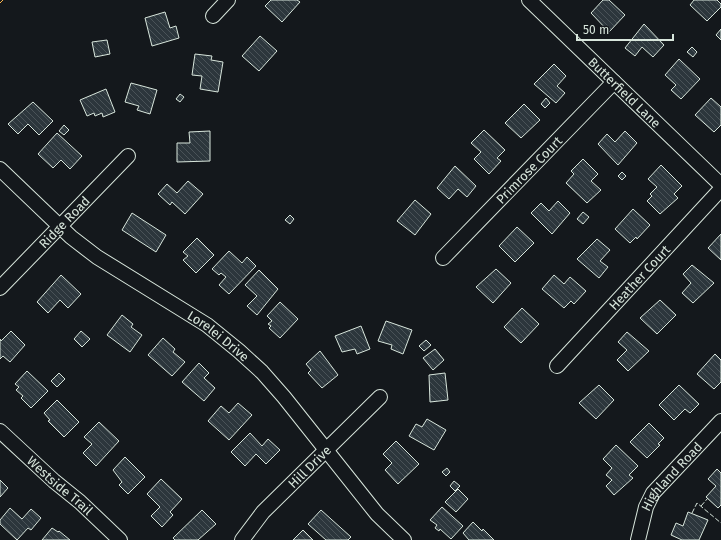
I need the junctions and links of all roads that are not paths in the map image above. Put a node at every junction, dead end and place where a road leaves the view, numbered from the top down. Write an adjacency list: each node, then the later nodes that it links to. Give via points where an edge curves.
1 (228, 0): 3 (street)
2 (529, 0): 4 (street, Butterfield Lane)
3 (213, 16)
4 (614, 82): 7 (street, Butterfield Lane); 10 (street, Primrose Court)
5 (128, 156): 9 (street, Ridge Road)
6 (0, 169): 9 (street, Lorelei Drive)
7 (721, 185)
8 (721, 189): 12 (street, Heather Court)
9 (60, 226): 11 (street, Ridge Road); 16 (street, Lorelei Drive, via 97,257 207,325 239,351 262,372)
10 (443, 258)
11 (0, 288)
12 (557, 366)
13 (380, 397): 16 (street, Hill Drive)
14 (721, 421): 20 (street, Highland Road, via 653,493 646,507)
15 (0, 431): 17 (street, Westside Trail)
16 (326, 450): 18 (street, Hill Drive, via 263,512); 19 (street, Lorelei Drive, via 377,514)
17 (120, 540)
18 (242, 540)
19 (404, 540)
20 (638, 540)

